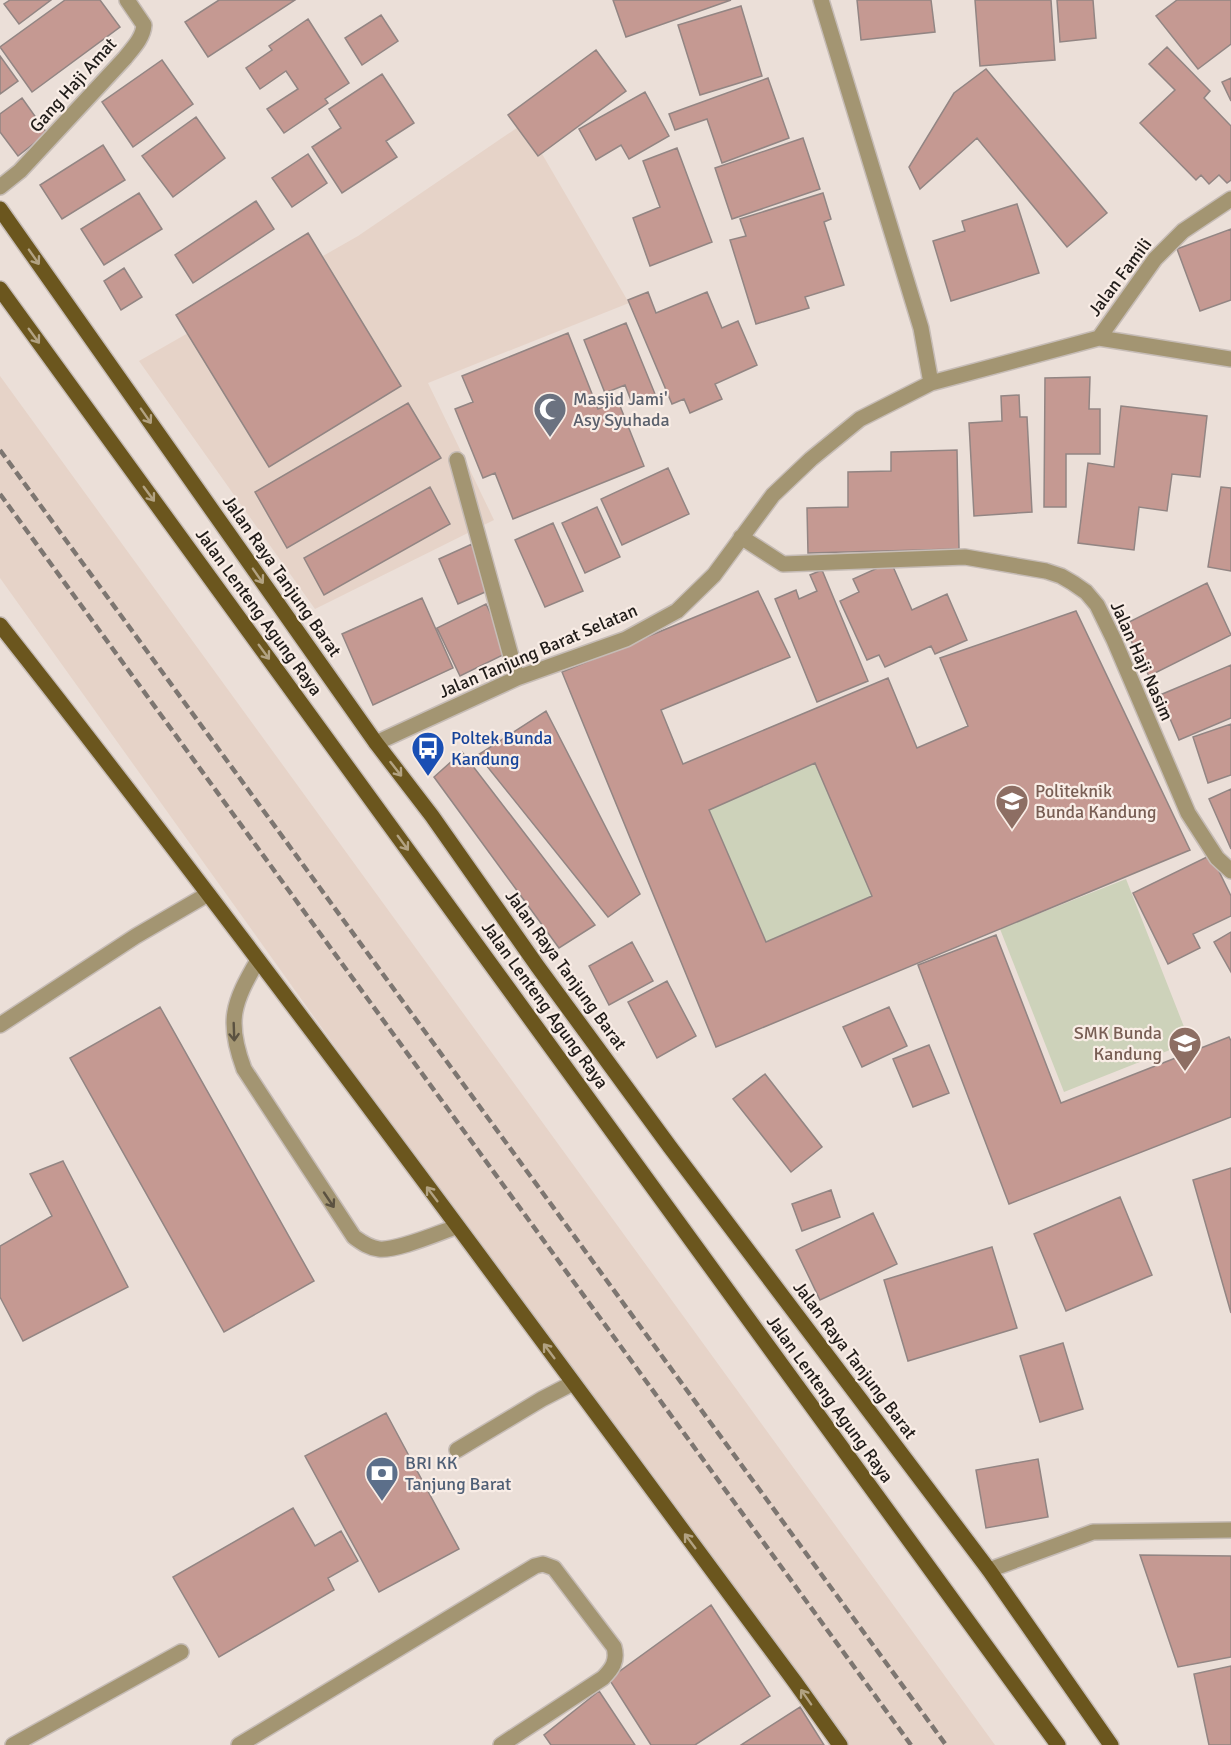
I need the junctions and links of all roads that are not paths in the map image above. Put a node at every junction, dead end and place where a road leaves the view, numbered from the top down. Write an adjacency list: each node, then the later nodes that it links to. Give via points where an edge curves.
1 (127, 0): 3 (street, Gang Haji Amat, via 144,25 136,44 20,171)
2 (821, 0): 9 (street, via 921,328)
3 (0, 187)
4 (1231, 199): 7 (street, Jalan Famili, via 1183,231 1155,259)
5 (0, 209): 14 (main road, Jalan Raya Tanjung Barat, one-way to 14)
6 (0, 289): 29 (main road, Jalan Lenteng Agung Raya, one-way to 29)
7 (1100, 338): 8 (street, Jalan Tanjung Barat Selatan); 9 (street, Jalan Tanjung Barat Selatan)
8 (1231, 360)
9 (931, 383): 11 (street, Jalan Tanjung Barat Selatan, via 860,419 773,495)
10 (457, 460): 13 (street)
11 (741, 537): 13 (street, Jalan Tanjung Barat Selatan, via 714,575 677,611 626,639); 15 (street, Jalan Haji Nasim, via 783,564 965,557 1046,571 1073,583 1097,605 1188,813 1217,858)
12 (0, 625): 16 (main road)
13 (517, 678): 14 (street, Jalan Tanjung Barat Selatan)
14 (376, 743): 23 (main road, Jalan Raya Tanjung Barat, one-way to 23, via 670,1147)
15 (1231, 871)
16 (208, 894): 17 (main road); 18 (street)
17 (258, 960): 19 (main road, one-way to 17); 19 (street, one-way to 19, via 233,1015 234,1044 244,1069 354,1237 380,1250)
18 (0, 1025)
19 (456, 1227): 20 (main road, one-way to 19)
20 (573, 1383): 21 (street); 28 (main road, one-way to 20)
21 (457, 1450)
22 (1231, 1530): 23 (street, via 1092,1532)
23 (989, 1570): 30 (main road, Jalan Raya Tanjung Barat)
24 (182, 1652): 25 (street)
25 (13, 1745)
26 (239, 1745): 27 (street, via 536,1566 549,1565 614,1647 615,1662 603,1678)
27 (501, 1745)
28 (840, 1745)
29 (1058, 1745)
30 (1111, 1745)

